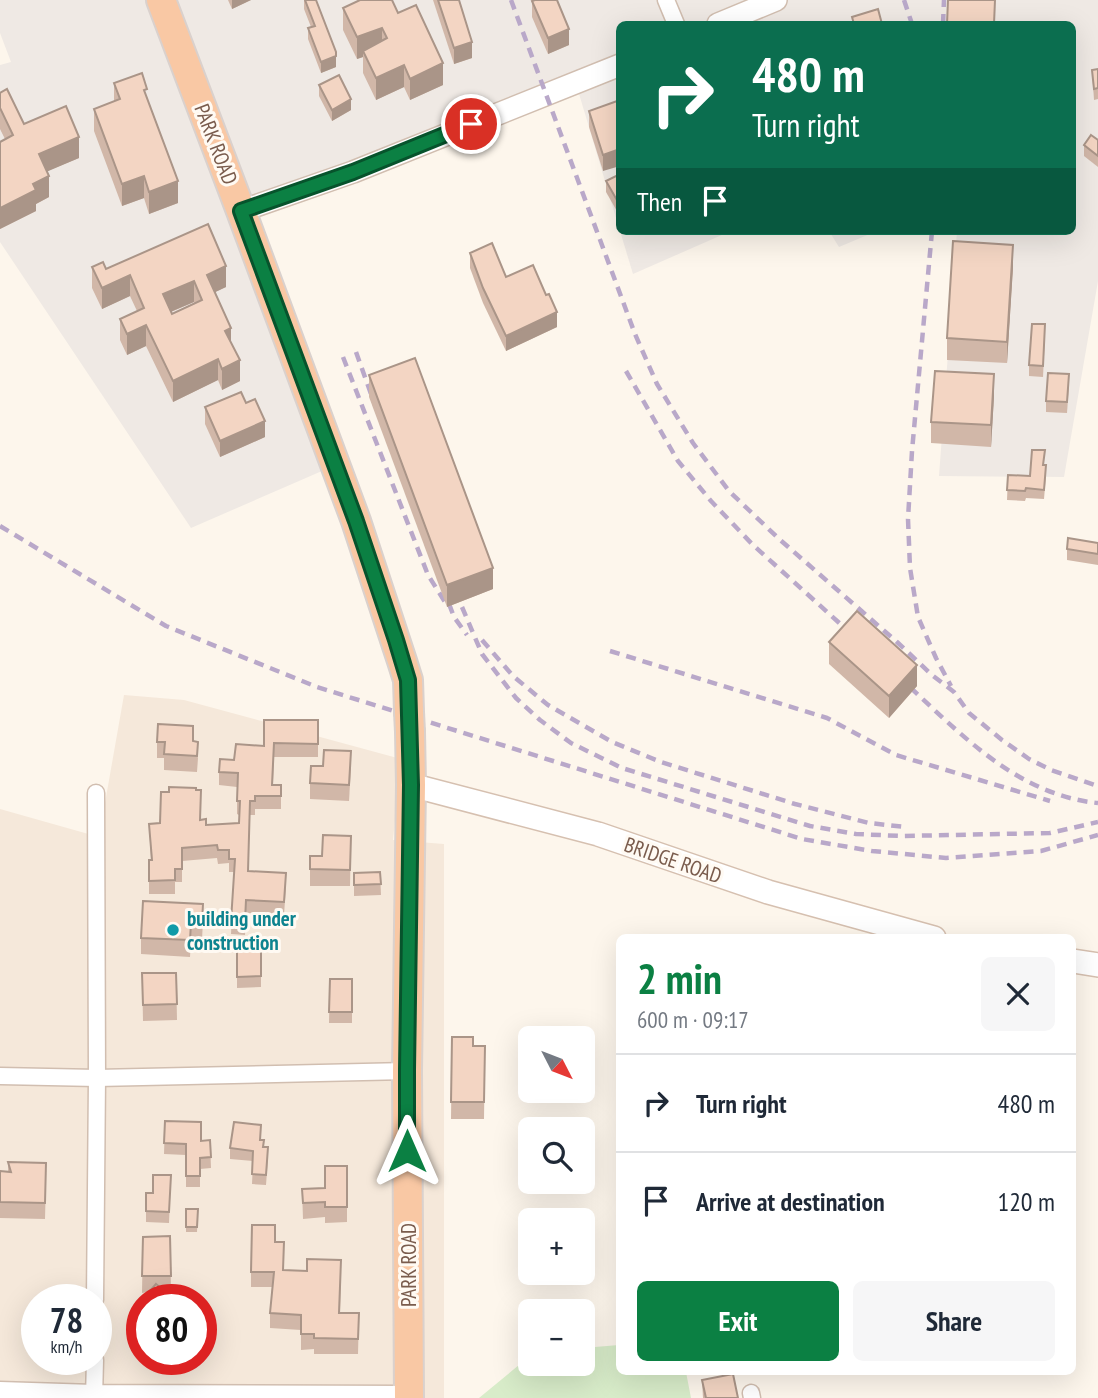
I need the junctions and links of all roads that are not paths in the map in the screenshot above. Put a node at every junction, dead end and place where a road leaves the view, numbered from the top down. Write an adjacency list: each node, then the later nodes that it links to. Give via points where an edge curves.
1 (161, 0): 7 (highway, PARK ROAD)
2 (666, 0): 4 (street)
3 (776, 0): 5 (street)
4 (675, 21)
5 (725, 21)
6 (616, 67): 7 (street, via 353,172)
7 (241, 211): 8 (highway, PARK ROAD, via 356,521 408,680)
8 (411, 785): 10 (main road, BRIDGE ROAD, via 598,834 768,892); 13 (highway, PARK ROAD)
9 (96, 793): 15 (street)
10 (920, 934)
11 (1076, 961): 12 (main road)
12 (1098, 965)
13 (407, 1070): 15 (street); 20 (highway, PARK ROAD)
14 (0, 1076): 15 (street)
15 (97, 1078): 16 (street)
16 (95, 1284)
17 (94, 1375): 19 (street)
18 (0, 1390): 19 (street)
19 (94, 1395): 20 (street)
20 (408, 1396)

